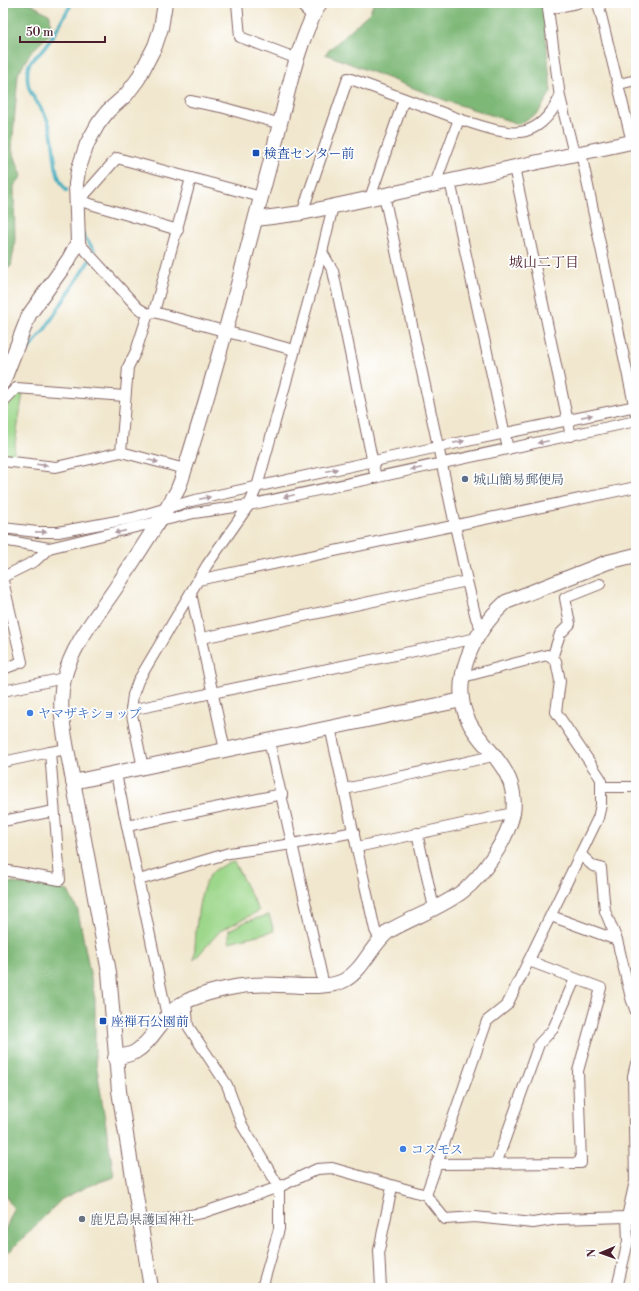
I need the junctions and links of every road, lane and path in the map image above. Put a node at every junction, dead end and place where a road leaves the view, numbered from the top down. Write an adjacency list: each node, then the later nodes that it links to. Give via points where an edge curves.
1 (165, 3): 24 (street, via 155,46 138,79 126,95 108,110 87,144 78,171)
2 (237, 3): 7 (street, via 240,37)
3 (302, 3): 6 (street)
4 (577, 3): 10 (street, via 548,9)
5 (598, 3): 9 (street)
6 (316, 8): 7 (street)
7 (298, 58): 14 (street)
8 (636, 80): 9 (street)
9 (618, 84): 15 (street)
10 (560, 97): 13 (street, via 548,115 530,130 504,133); 16 (street)
11 (404, 99): 13 (street); 23 (street); 26 (street, via 348,78)
12 (190, 101): 14 (street)
13 (459, 119): 20 (street)
14 (280, 124): 22 (street)
15 (634, 142): 16 (street)
16 (577, 154): 17 (street); 37 (street)
17 (514, 168): 19 (street); 38 (street)
18 (191, 178): 22 (street); 24 (street, via 117,158); 28 (street)
19 (450, 181): 20 (street); 40 (street)
20 (436, 184): 21 (street)
21 (384, 195): 23 (street); 42 (street)
22 (261, 197): 27 (street)
23 (370, 198): 25 (street)
24 (77, 200): 28 (street); 29 (street)
25 (333, 206): 26 (street); 30 (street)
26 (302, 212): 27 (street)
27 (256, 219): 32 (street)
28 (178, 230): 31 (street)
29 (78, 242): 31 (street, via 138,308); 34 (street, via 69,259 29,315)
30 (322, 252): 33 (street); 46 (street, via 333,271)
31 (151, 313): 32 (street); 35 (street, via 128,367)
32 (224, 330): 33 (street); 48 (street)
33 (294, 350): 50 (street)
34 (3, 382)
35 (125, 396): 36 (street, via 16,388); 44 (street)
36 (3, 402)
37 (635, 409): 38 (street, one-way to 37)
38 (568, 420): 40 (street); 41 (street)
39 (636, 421): 41 (street)
40 (504, 434): 42 (street, one-way to 40); 43 (street)
41 (571, 436): 43 (street, one-way to 43)
42 (438, 447): 46 (street); 47 (street)
43 (508, 449): 47 (street)
44 (121, 452): 45 (street, one-way to 44, via 56,467); 48 (street, one-way to 48)
45 (3, 460)
46 (372, 462): 49 (street); 50 (street, one-way to 46)
47 (441, 464): 49 (street, one-way to 49); 55 (street)
48 (185, 470): 53 (street, via 178,491)
49 (376, 478): 52 (street, one-way to 52)
50 (257, 487): 52 (street); 53 (street, one-way to 50)
51 (636, 487): 55 (street)
52 (249, 505): 54 (street, via 194,513); 61 (street)
53 (168, 508): 54 (street); 56 (street, one-way to 53, via 58,532 133,518)
54 (158, 523): 58 (street, one-way to 58); 71 (street, via 85,632)
55 (455, 526): 61 (street); 63 (street)
56 (3, 528)
57 (3, 540): 58 (street)
58 (49, 548): 60 (street, via 35,561)
59 (636, 555): 66 (street, via 608,562 506,602 494,612)
60 (3, 577)
61 (198, 580): 65 (street)
62 (3, 581): 69 (street, via 22,662)
63 (467, 581): 66 (street); 67 (street)
64 (600, 584): 68 (street, via 565,598 570,624 560,634)
65 (191, 592): 67 (street); 75 (street, via 138,681)
66 (480, 634): 70 (street, via 468,655); 73 (street)
67 (202, 638): 73 (street)
68 (552, 658): 70 (street, via 547,655); 86 (street, via 556,661 560,681 556,712 601,779)
69 (3, 669)
70 (463, 677): 74 (street)
71 (64, 678): 72 (street); 78 (street, via 61,711)
72 (3, 691)
73 (214, 692): 75 (street); 79 (street)
74 (462, 700): 76 (street); 81 (street, via 469,722)
75 (131, 710): 83 (street)
76 (330, 727): 77 (street); 88 (street)
77 (269, 741): 79 (street); 89 (street)
78 (66, 749): 80 (street); 85 (street)
79 (226, 750): 83 (street)
80 (50, 752): 82 (street); 90 (street)
81 (493, 756): 88 (street); 91 (street, via 508,776)
82 (3, 762)
83 (143, 768): 84 (street)
84 (116, 774): 85 (street); 93 (street)
85 (73, 782): 111 (street, via 109,972)
86 (603, 787): 87 (street); 98 (street, via 598,818)
87 (636, 787)
88 (345, 789): 94 (street)
89 (282, 794): 93 (street); 96 (street)
90 (54, 811): 92 (street); 99 (street, via 60,880)
91 (513, 812): 95 (street); 101 (street, via 501,842 479,874 464,891)
92 (3, 821)
93 (127, 826): 100 (street)
94 (354, 832): 96 (street); 97 (street)
95 (417, 833): 97 (street); 101 (street)
96 (293, 844): 100 (street, via 229,853); 107 (street)
97 (357, 847): 103 (street, via 375,930)
98 (581, 855): 102 (street); 104 (street, via 593,866 601,868 604,911)
99 (3, 870)
100 (139, 880): 110 (street)
101 (434, 908): 103 (street, via 404,922)
102 (551, 916): 104 (street); 105 (street)
103 (379, 938): 107 (street, via 352,975 335,985)
104 (617, 940): 109 (street, via 630,998)
105 (529, 961): 106 (street); 113 (street, via 507,1005 488,1021)
106 (575, 979): 114 (street, via 553,1029 539,1044); 114 (street, via 601,988 578,1071 581,1163)
107 (324, 986): 108 (street, via 251,985 202,995)
108 (186, 1001): 110 (street); 115 (street, via 188,1026 227,1085 242,1125)
109 (636, 1012)
110 (168, 1016): 111 (street, via 135,1052)
111 (115, 1058): 119 (street, via 124,1127)
112 (636, 1063): 118 (street, via 633,1076 635,1181)
113 (436, 1164): 114 (street); 117 (street)
114 (496, 1164)
115 (280, 1187): 116 (street, via 317,1169 332,1168); 119 (street, via 202,1213); 122 (street, via 279,1229)
116 (392, 1187): 117 (street); 123 (street, via 380,1245)
117 (426, 1195): 118 (street, via 445,1219 475,1218 532,1223 558,1219)
118 (627, 1217): 120 (street)
119 (142, 1222): 121 (street)
120 (632, 1240): 124 (street)
121 (151, 1288)
122 (262, 1288)
123 (381, 1288)
124 (617, 1288)

